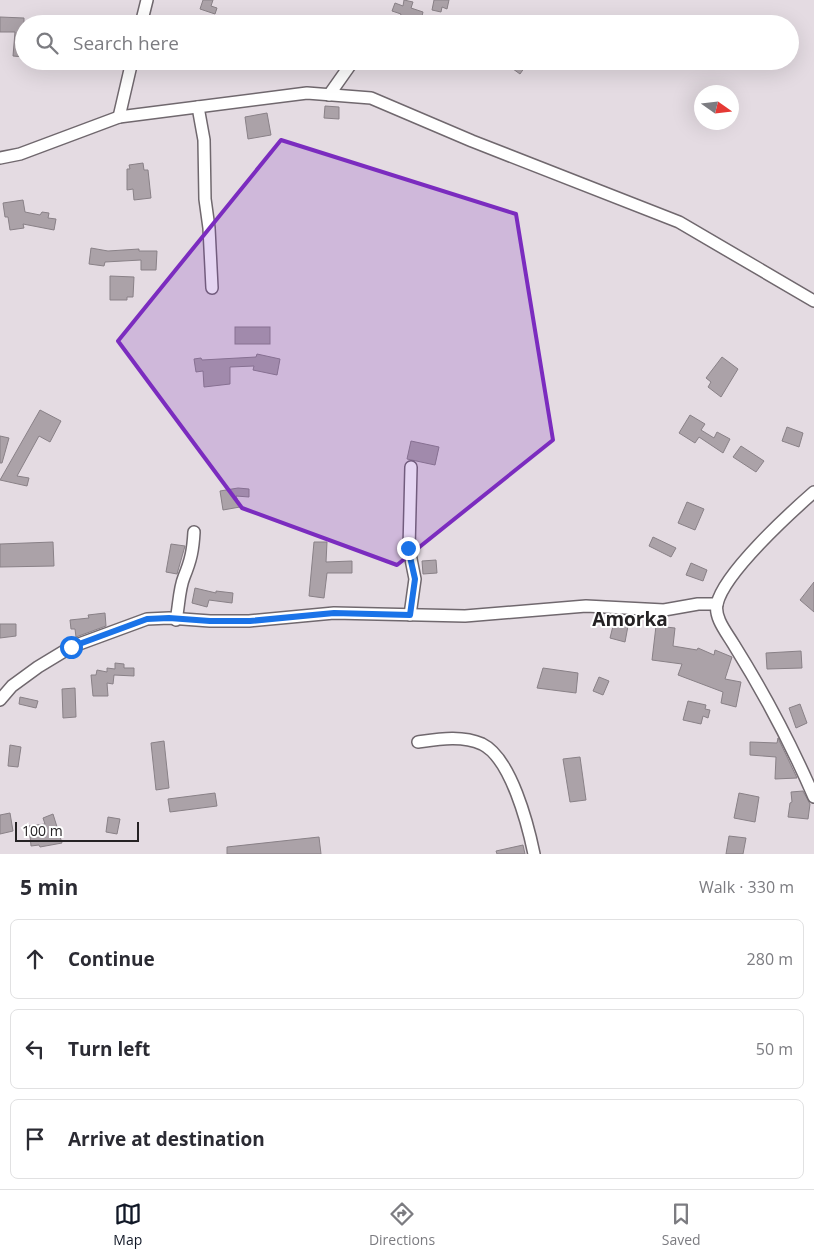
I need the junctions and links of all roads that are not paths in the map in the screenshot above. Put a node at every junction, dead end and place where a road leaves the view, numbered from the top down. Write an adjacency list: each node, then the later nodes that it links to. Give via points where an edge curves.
1 (147, 0): 2 (street)
2 (143, 15)
3 (130, 70): 7 (street)
4 (347, 70): 5 (street)
5 (329, 95): 6 (street, via 307,93); 10 (street, via 371,98 679,222)
6 (198, 107): 7 (street); 9 (street, via 204,140)
7 (119, 117): 8 (street, via 20,154)
8 (0, 158)
9 (212, 288)
10 (814, 301)
11 (411, 467): 15 (street, via 408,548 415,579)
12 (814, 492): 14 (street, via 780,521 737,571)
13 (194, 532): 16 (street, via 193,553 184,577)
14 (717, 604): 15 (street, via 664,610 586,606 465,616); 19 (street, via 718,619 760,686)
15 (410, 615): 16 (street, via 334,613 240,621)
16 (176, 619): 17 (street, via 147,619 71,647 12,686)
17 (0, 700)
18 (418, 742): 20 (street, via 444,738 465,739 484,745 510,779 527,818)
19 (814, 796)
20 (534, 854)

